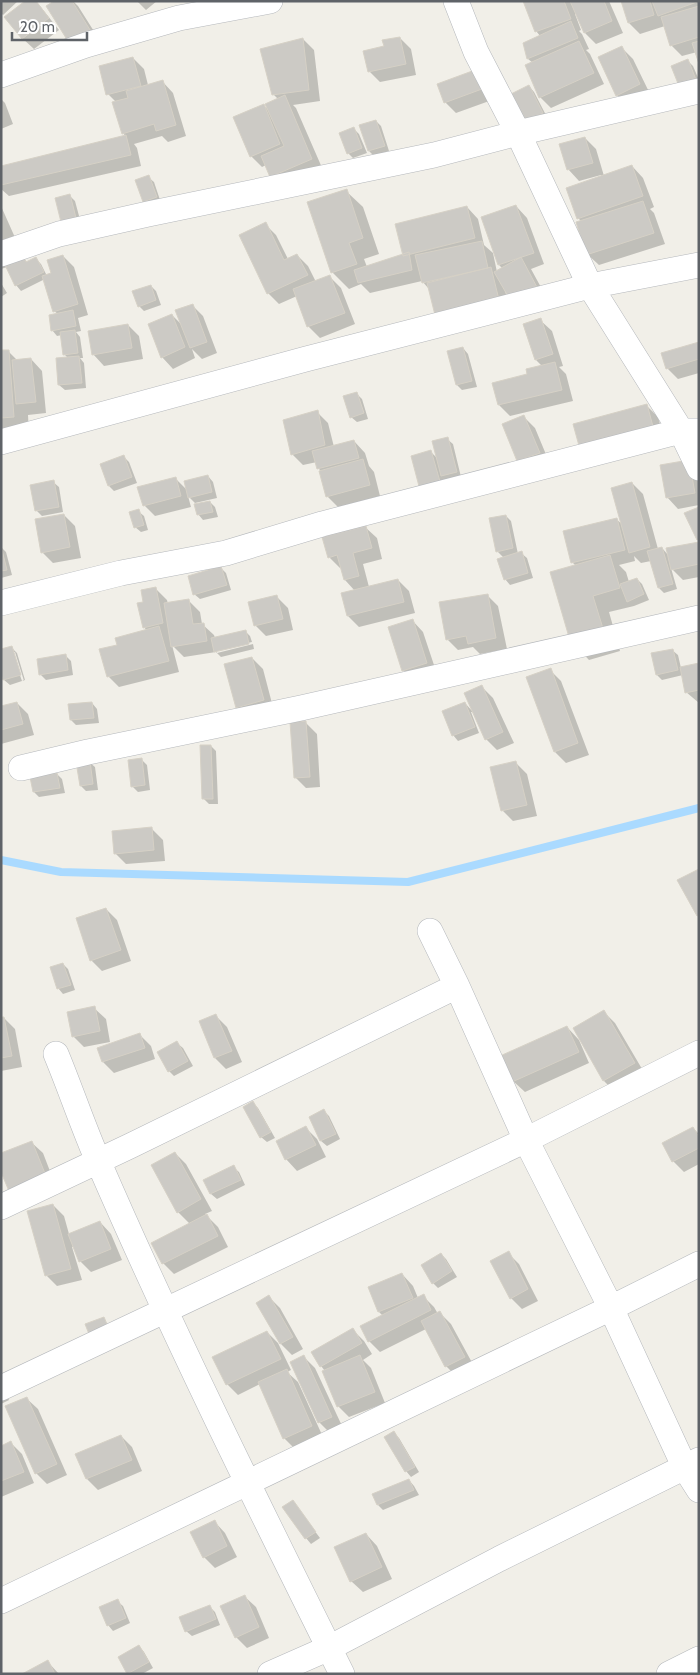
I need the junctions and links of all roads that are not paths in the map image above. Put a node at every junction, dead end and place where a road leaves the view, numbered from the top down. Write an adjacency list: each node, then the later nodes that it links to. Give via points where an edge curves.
1 (270, 1): 3 (street)
2 (456, 1): 6 (street, via 476,52)
3 (174, 10): 4 (street)
4 (1, 75)
5 (699, 92): 6 (street)
6 (518, 133): 7 (street, via 434,155 59,234); 9 (street)
7 (1, 254)
8 (699, 265): 9 (street)
9 (590, 286): 10 (street); 11 (street)
10 (690, 431): 12 (street); 13 (street, via 322,524 226,553 121,573)
11 (1, 442)
12 (699, 468)
13 (1, 603)
14 (699, 618): 15 (street)
15 (21, 768)
16 (430, 931): 17 (street)
17 (457, 986): 20 (street); 21 (street)
18 (699, 1053): 20 (street)
19 (56, 1054): 21 (street)
20 (526, 1140): 24 (street); 25 (street)
21 (98, 1161): 22 (street); 25 (street)
22 (1, 1207)
23 (699, 1264): 24 (street)
24 (611, 1308): 27 (street); 28 (street)
25 (166, 1311): 26 (street); 28 (street)
26 (4, 1380)
27 (692, 1464): 29 (street); 31 (street, via 499,1559)
28 (247, 1484): 30 (street); 31 (street)
29 (699, 1490)
30 (1, 1601)
31 (329, 1648): 33 (street); 34 (street)
32 (699, 1659): 35 (street)
33 (270, 1674)
34 (342, 1674)
35 (669, 1674)

